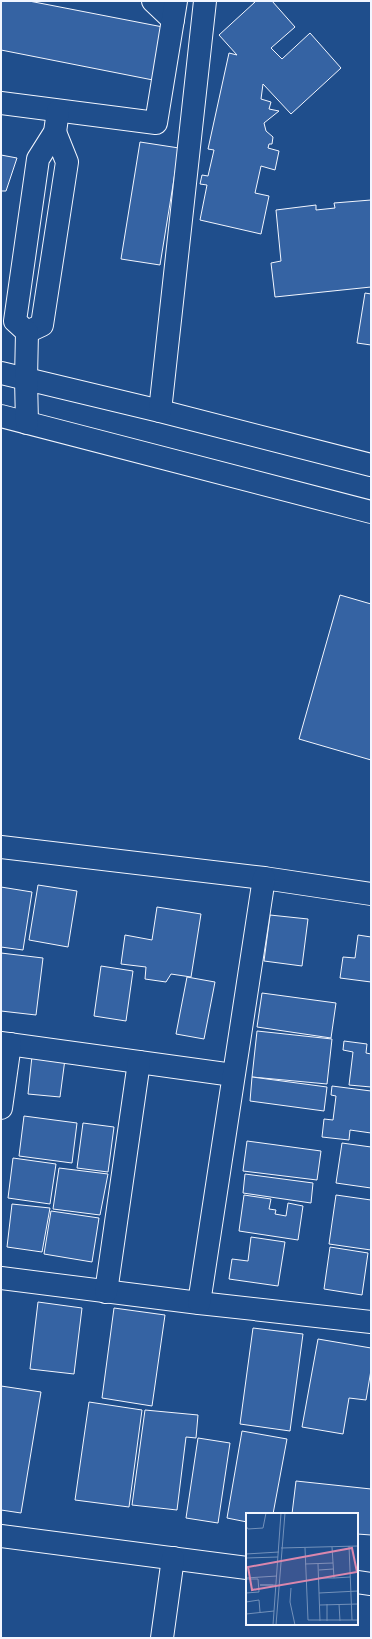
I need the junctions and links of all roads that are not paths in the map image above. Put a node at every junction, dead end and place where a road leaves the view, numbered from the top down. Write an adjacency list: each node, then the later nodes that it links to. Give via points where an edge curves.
1 (153, 1): 3 (street)
2 (205, 1): 9 (street)
3 (175, 11): 5 (street, via 156,123)
4 (1, 103): 5 (street)
5 (56, 122): 6 (street, via 38,159 15,321); 6 (street, via 67,162 42,325)
6 (27, 332): 8 (street)
7 (1, 373): 8 (street)
8 (26, 379): 9 (street); 11 (street)
9 (160, 411): 12 (street)
10 (1, 416): 11 (street)
11 (27, 423): 13 (street)
12 (371, 465)
13 (371, 512)
14 (1, 847): 15 (street)
15 (264, 878): 16 (street); 19 (street)
16 (371, 894)
17 (5, 1043): 18 (street); 20 (street)
18 (139, 1062): 19 (street); 22 (street)
19 (233, 1076): 23 (street)
20 (1, 1108)
21 (1, 1278): 22 (street)
22 (106, 1292): 23 (street)
23 (199, 1303): 24 (street)
24 (371, 1322)
25 (1, 1536): 26 (street)
26 (173, 1558): 27 (street); 30 (street)
27 (246, 1568)
28 (358, 1582): 29 (street)
29 (371, 1584)
30 (162, 1638)

